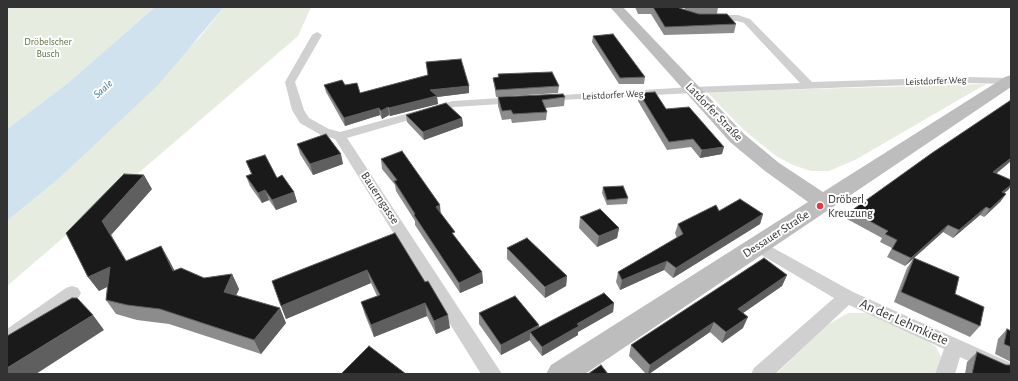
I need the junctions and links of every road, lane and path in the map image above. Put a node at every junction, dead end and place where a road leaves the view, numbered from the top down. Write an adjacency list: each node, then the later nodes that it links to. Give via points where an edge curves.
1 (616, 7): 6 (main road, Latdorfer Straße)
2 (678, 7): 5 (street, via 682,12 697,18 738,18 747,21)
3 (317, 35): 7 (street, via 290,82 294,100 304,120 325,132)
4 (1010, 81): 5 (street, Leistdorfer Weg, via 966,80); 8 (main road, Dessauer Straße)
5 (809, 86): 6 (street, Leistdorfer Weg)
6 (692, 90): 7 (street, Leistdorfer Weg, via 453,104); 8 (main road, Latdorfer Straße, via 737,138 772,167)
7 (340, 136): 15 (street, Bauerngasse)
8 (824, 203): 9 (main road, Dessauer Straße)
9 (759, 246): 11 (street, An der Lehmkiete); 16 (main road, Dessauer Straße)
10 (72, 293): 12 (street)
11 (847, 297): 13 (street, An der Lehmkiete); 17 (street, An der Lehmkiete)
12 (7, 339)
13 (955, 345): 14 (street); 18 (street, An der Lehmkiete)
14 (1011, 372)
15 (492, 374)
16 (561, 374)
17 (761, 374)
18 (946, 374)

